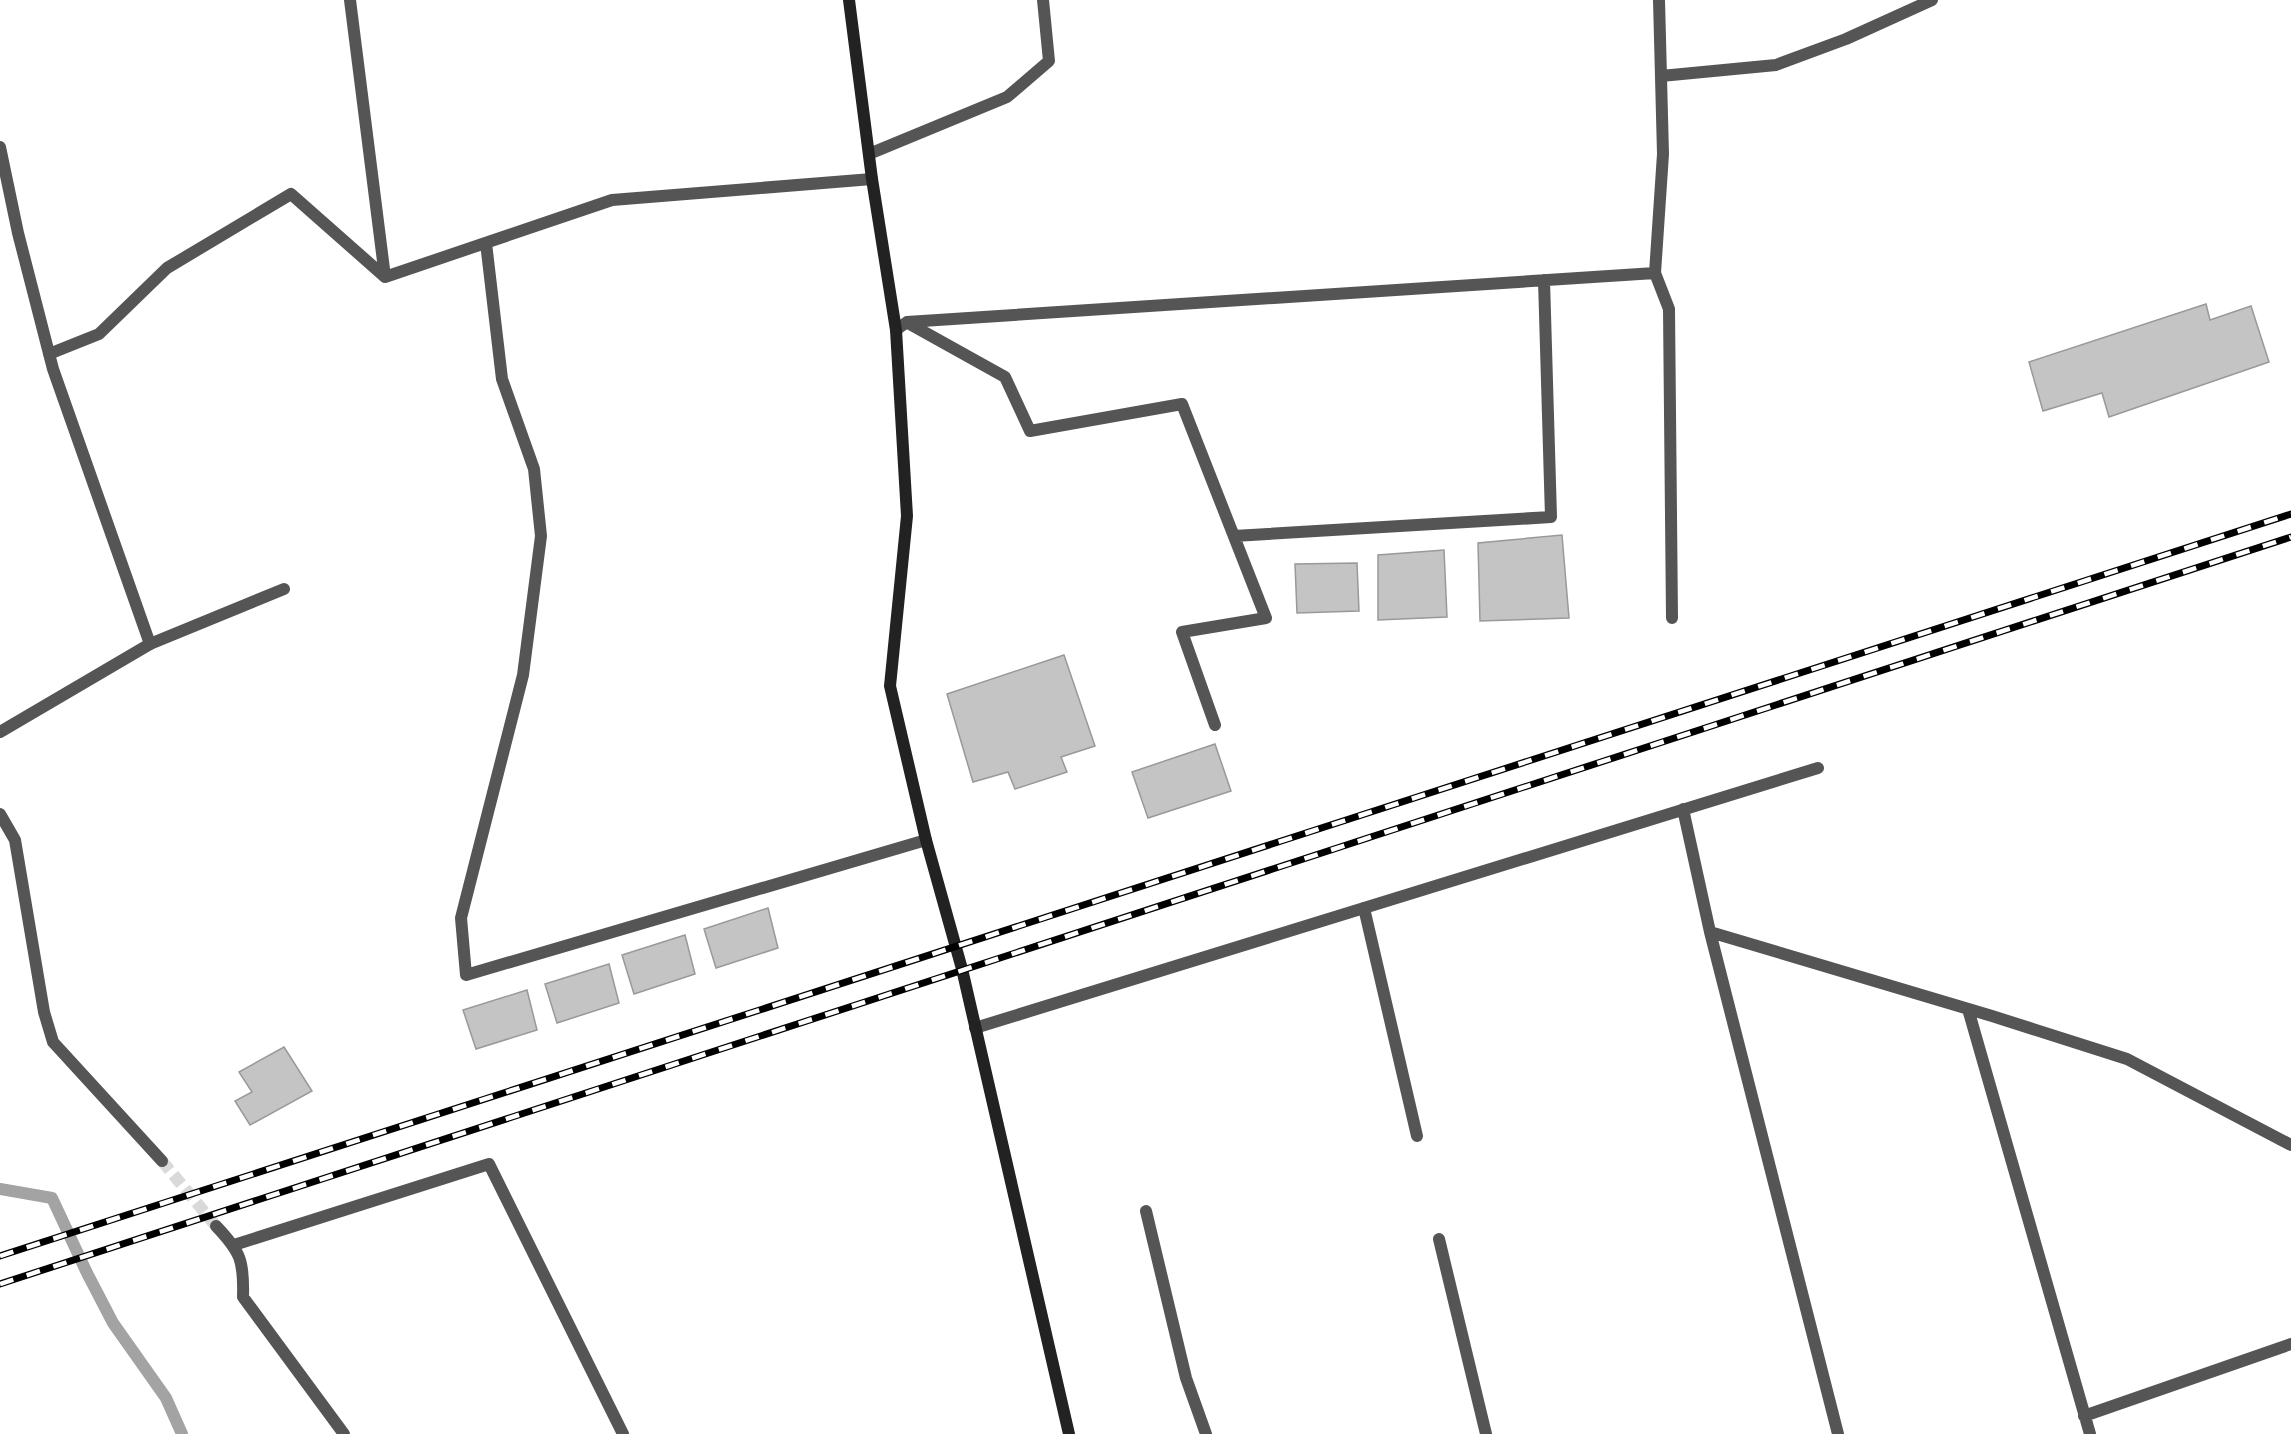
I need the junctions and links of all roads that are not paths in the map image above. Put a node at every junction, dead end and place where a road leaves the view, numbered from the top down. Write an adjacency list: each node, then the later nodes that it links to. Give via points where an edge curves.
1 (350, 0): 12 (street)
2 (849, 0): 8 (street)
3 (1043, 0): 8 (street, via 1049,61 1007,97)
4 (1659, 0): 6 (street)
5 (1932, 0): 6 (street, via 1776,65)
6 (1661, 76): 11 (street, via 1663,154)
7 (0, 147): 16 (street)
8 (869, 154): 9 (street)
9 (872, 179): 10 (street, via 612,200); 15 (street)
10 (486, 243): 12 (street); 26 (street, via 502,379 534,469 541,536 523,675 461,918 466,975)
11 (1655, 273): 13 (street); 19 (street, via 1669,309)
12 (385, 277): 16 (street, via 291,194 167,268 99,333)
13 (1544, 280): 14 (street); 17 (street, via 1551,517)
14 (907, 322): 15 (street); 17 (street, via 1005,377 1029,431 1182,405)
15 (896, 330): 26 (street, via 907,516 890,686)
16 (49, 354): 20 (street)
17 (1234, 536): 21 (street, via 1266,618 1182,632)
18 (284, 589): 20 (street)
19 (1672, 618)
20 (150, 644): 22 (street)
21 (1215, 725)
22 (0, 732)
23 (1818, 768): 24 (street)
24 (1683, 809): 27 (street); 28 (street)
25 (0, 814): 33 (street, via 15,840 44,1012 53,1042)
26 (926, 840): 30 (street, via 957,947)
27 (1364, 908): 30 (street); 31 (street)
28 (1710, 932): 29 (street); 45 (street)
29 (1968, 1009): 32 (street, via 2127,1059); 39 (street)
30 (975, 1028): 42 (street)
31 (1417, 1136)
32 (2291, 1145)
33 (162, 1161)
34 (1146, 1212): 43 (street, via 1186,1378)
35 (216, 1226): 37 (street)
36 (1440, 1239): 44 (street)
37 (234, 1245): 40 (street, via 244,1269 243,1297); 41 (street, via 489,1164)
38 (2291, 1344): 39 (street)
39 (2084, 1416): 46 (street)
40 (344, 1434)
41 (623, 1434)
42 (1069, 1434)
43 (1206, 1434)
44 (1486, 1434)
45 (1838, 1434)
46 (2090, 1434)

